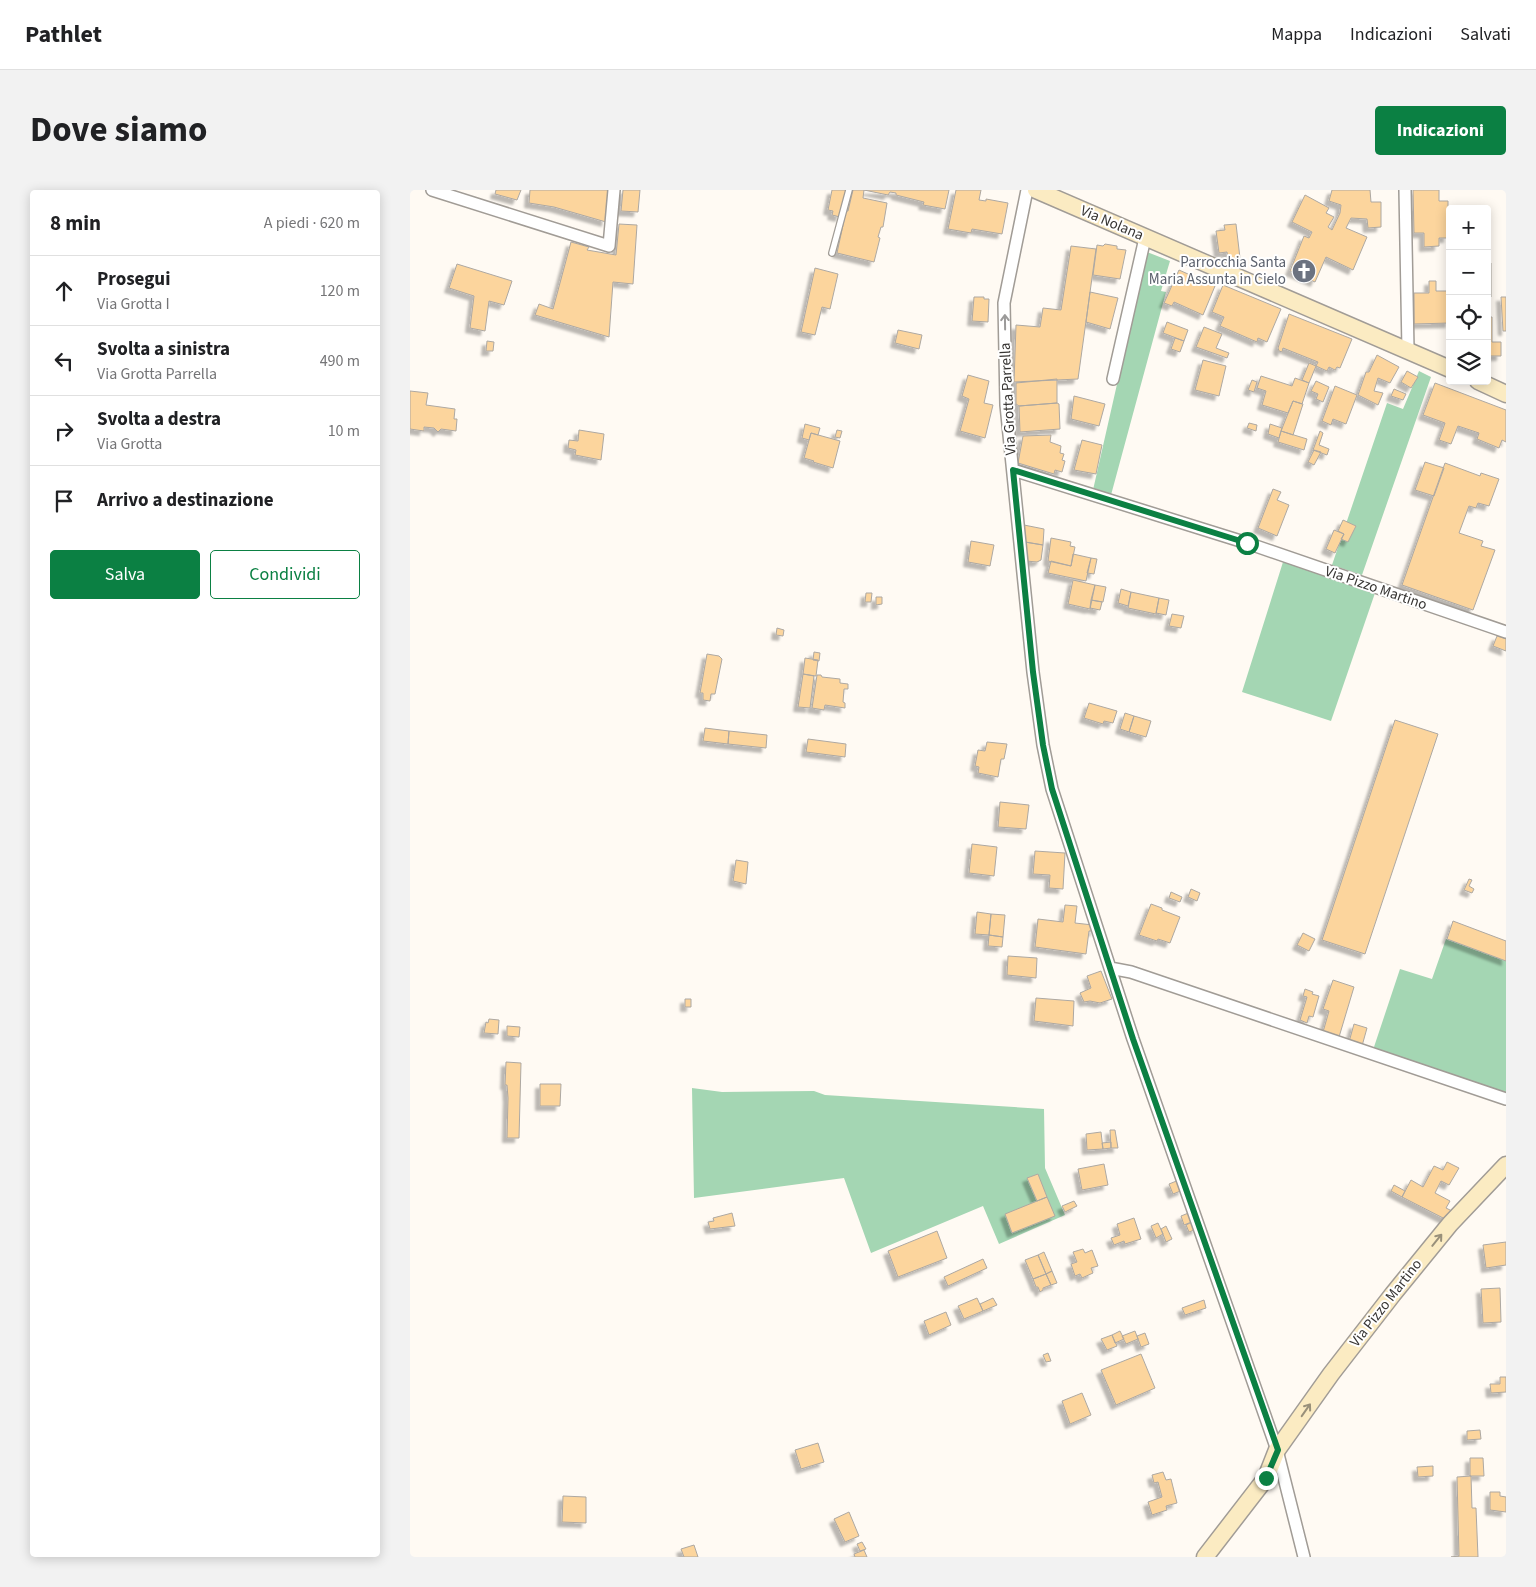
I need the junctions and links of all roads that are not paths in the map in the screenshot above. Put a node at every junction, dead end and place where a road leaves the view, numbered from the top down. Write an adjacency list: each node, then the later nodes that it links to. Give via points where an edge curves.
1 (432, 190): 2 (street, via 609,246)
2 (614, 190)
3 (849, 190): 8 (lane)
4 (1027, 190): 14 (street, Via Grotta Parrella, one-way to 4, via 1006,405 1004,304)
5 (1036, 190): 7 (street, Via Nolana)
6 (1405, 190): 9 (street)
7 (1145, 238): 9 (street, Via Nolana); 11 (street)
8 (832, 253)
9 (1408, 350): 10 (street, Via Nolana)
10 (1446, 366)
11 (1113, 379)
12 (1487, 385): 13 (street)
13 (1506, 394)
14 (1013, 470): 15 (street, Via Pizzo Martino, via 1247,543); 16 (street, Via Grotta Parrella, via 1043,745 1052,789)
15 (1506, 632)
16 (1110, 968): 17 (street, via 1131,972); 19 (street, Via Grotta Parrella)
17 (1506, 1099)
18 (1506, 1165): 19 (street, Via Pizzo Martino, one-way to 18, via 1393,1294 1450,1224)
19 (1278, 1450): 20 (street, Via Pizzo Martino, via 1266,1478); 21 (street, Via Grotta Parrella)
20 (1205, 1557)
21 (1304, 1557)

